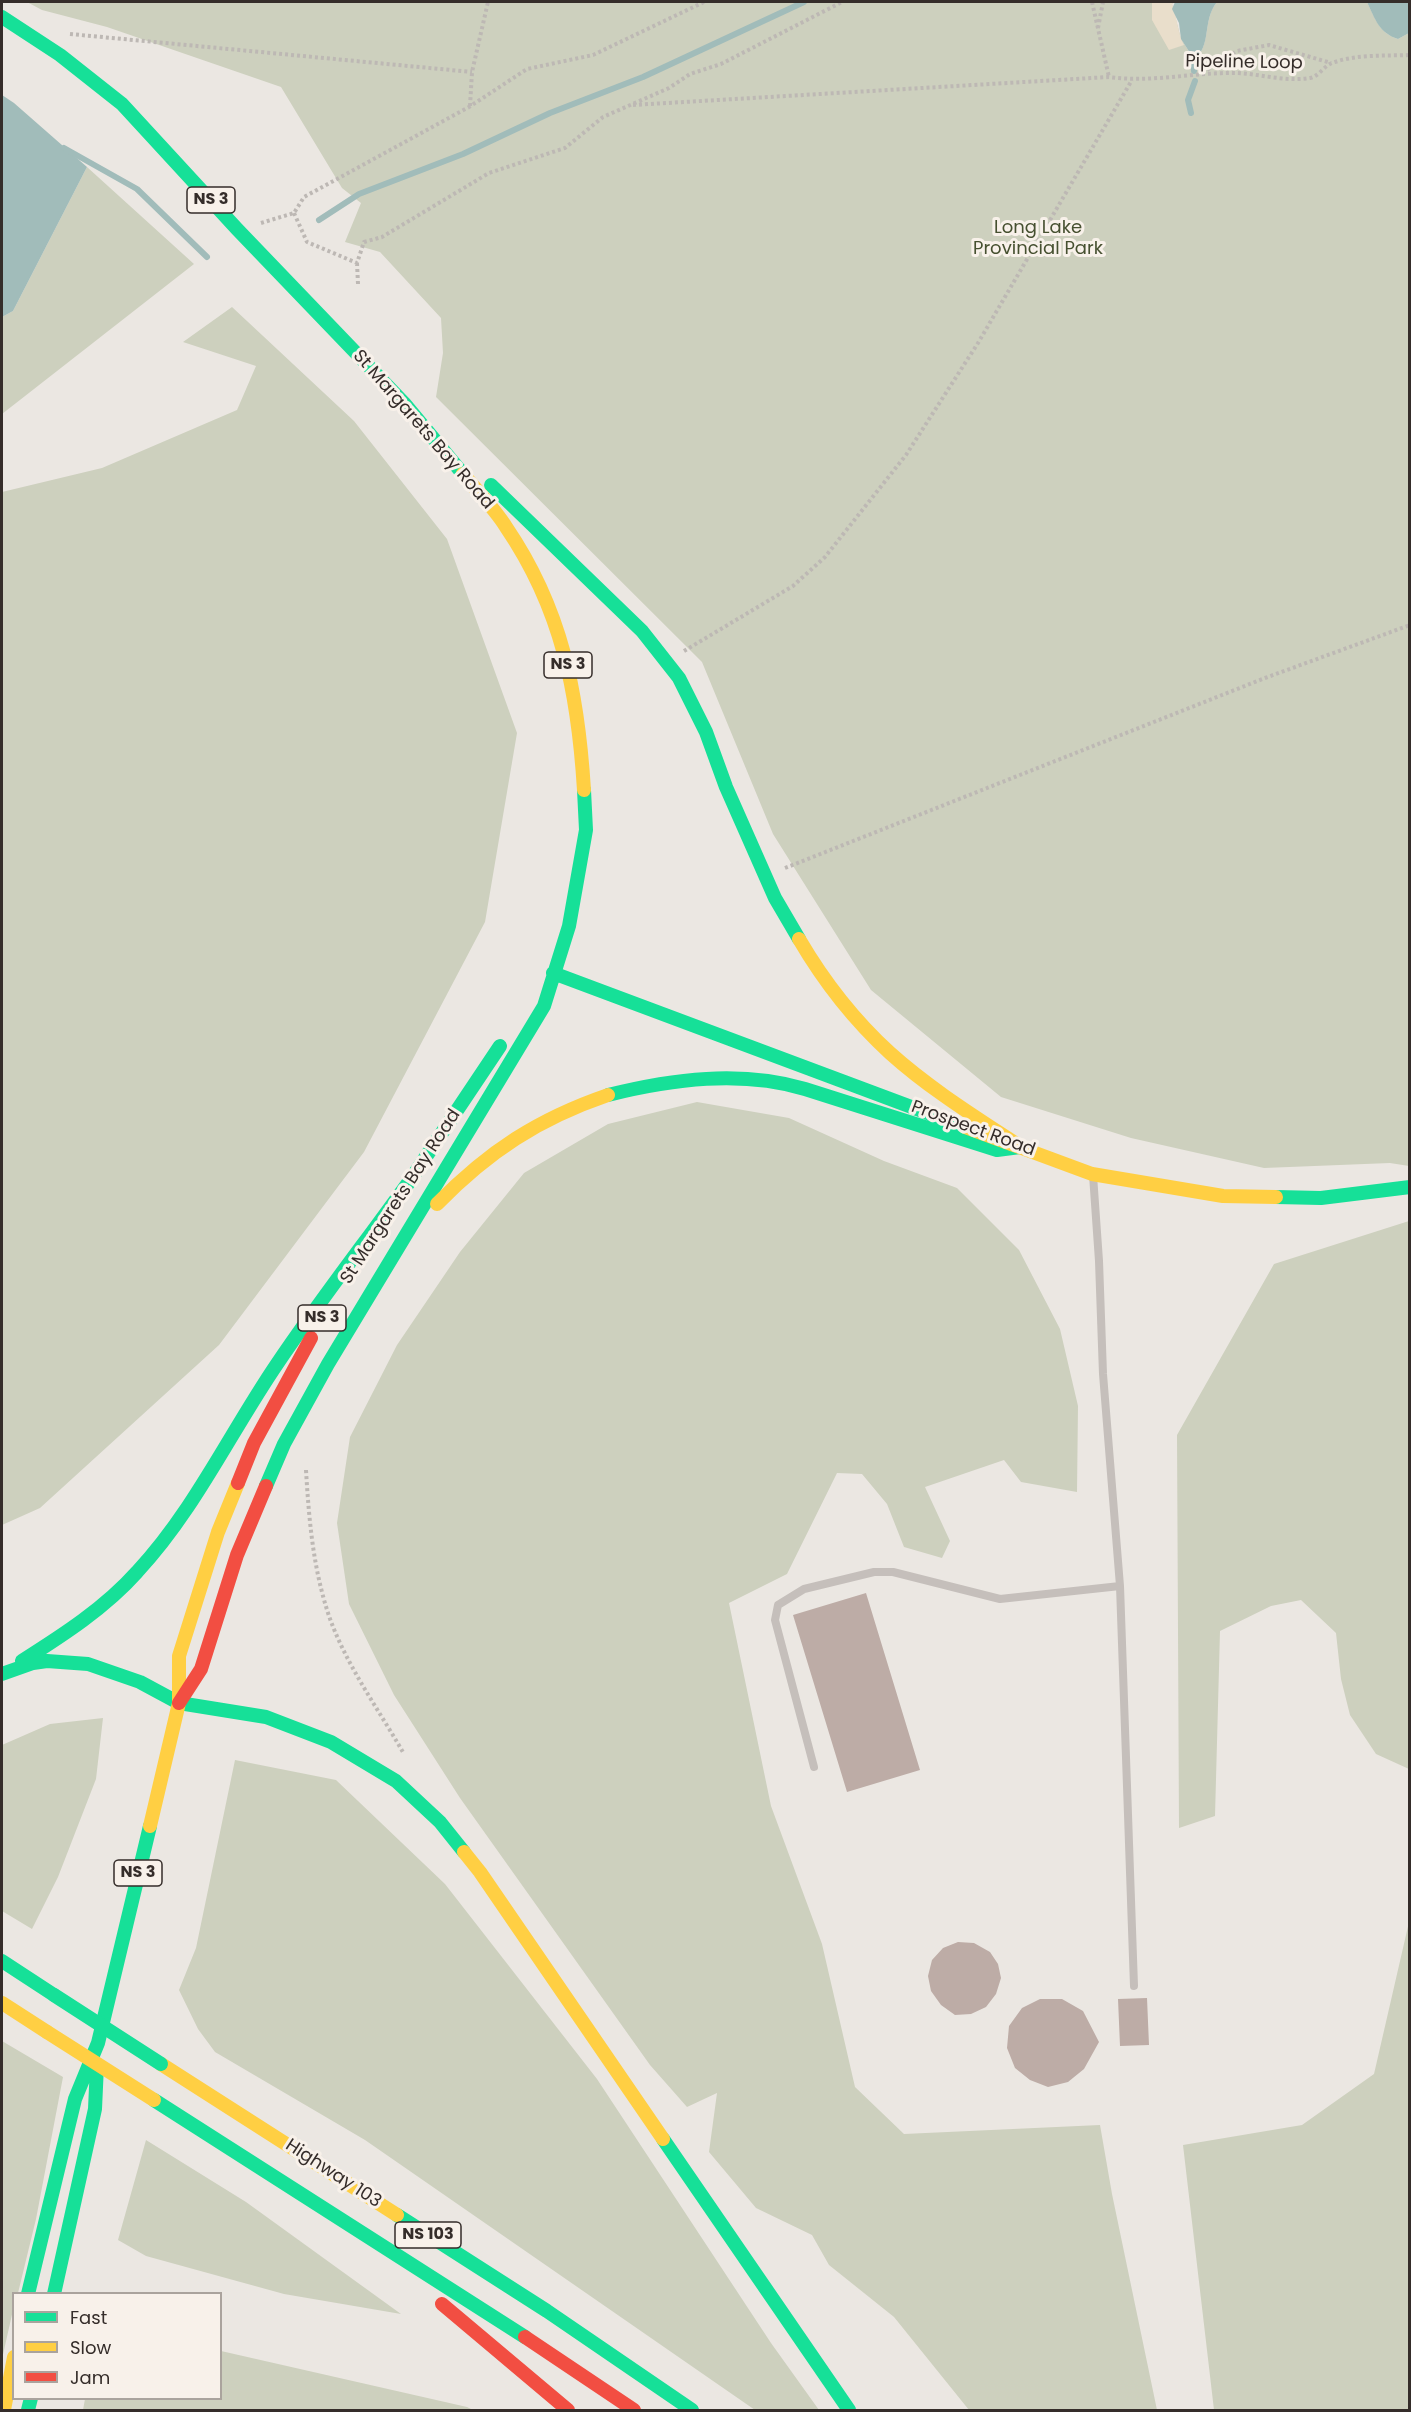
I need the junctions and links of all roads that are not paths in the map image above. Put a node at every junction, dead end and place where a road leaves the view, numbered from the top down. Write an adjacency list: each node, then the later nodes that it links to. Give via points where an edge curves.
1 (2, 17): 2 (main road, St Margarets Bay Road / NS 3, via 60,55 122,104)
2 (404, 403): 3 (main road, St Margarets Bay Road / NS 3, via 505,525 522,552 552,612 571,676 584,775 586,830 574,904); 6 (main road, via 602,590 642,631 678,678 706,732 775,898 815,966 865,1028 939,1092)
3 (553, 973): 4 (main road, St Margarets Bay Road / NS 3); 6 (main road, Prospect Road); 10 (main road, St Margarets Bay Road / NS 3, via 544,1006)
4 (530, 997)
5 (507, 1034): 8 (main road, St Margarets Bay Road / NS 3)
6 (1021, 1147): 7 (main road, Prospect Road); 10 (main road, via 997,1150 782,1083 712,1078 636,1087 563,1110 498,1149 440,1200)
7 (1092, 1173): 9 (main road, Prospect Road, via 1223,1196 1321,1198); 11 (lane)
8 (413, 1176): 12 (main road, via 276,1365 160,1546 137,1573 85,1619); 13 (main road, St Margarets Bay Road / NS 3, via 323,1316 254,1443 218,1532 179,1656)
9 (1410, 1187)
10 (392, 1260): 13 (main road, St Margarets Bay Road / NS 3, via 284,1444 237,1555 201,1669)
11 (1120, 1586): 14 (lane, via 1000,1599 893,1572 874,1572 804,1589 778,1605 775,1620); 16 (lane)
12 (2, 1673): 13 (main road, via 33,1663 75,1661 116,1672)
13 (179, 1703): 18 (main road, St Margarets Bay Road / NS 3); 27 (main road, via 266,1717 331,1742 396,1781 440,1822 480,1872)
14 (814, 1767)
15 (2, 1961): 26 (main road, Highway 103 / NS 103, bridge, via 567,2324)
16 (1134, 1986)
17 (2, 2003): 19 (main road, Highway 103 / NS 103, bridge)
18 (98, 2043): 20 (main road, St Margarets Bay Road / NS 3, via 75,2099); 21 (main road, St Margarets Bay Road / NS 3, via 95,2109)
19 (309, 2199): 24 (main road, via 431,2294); 25 (main road, Highway 103 / NS 103)
20 (28, 2292)
21 (54, 2292)
22 (12, 2368): 23 (main road)
23 (4, 2410)
24 (568, 2410)
25 (634, 2410)
26 (692, 2410)
27 (849, 2410)

